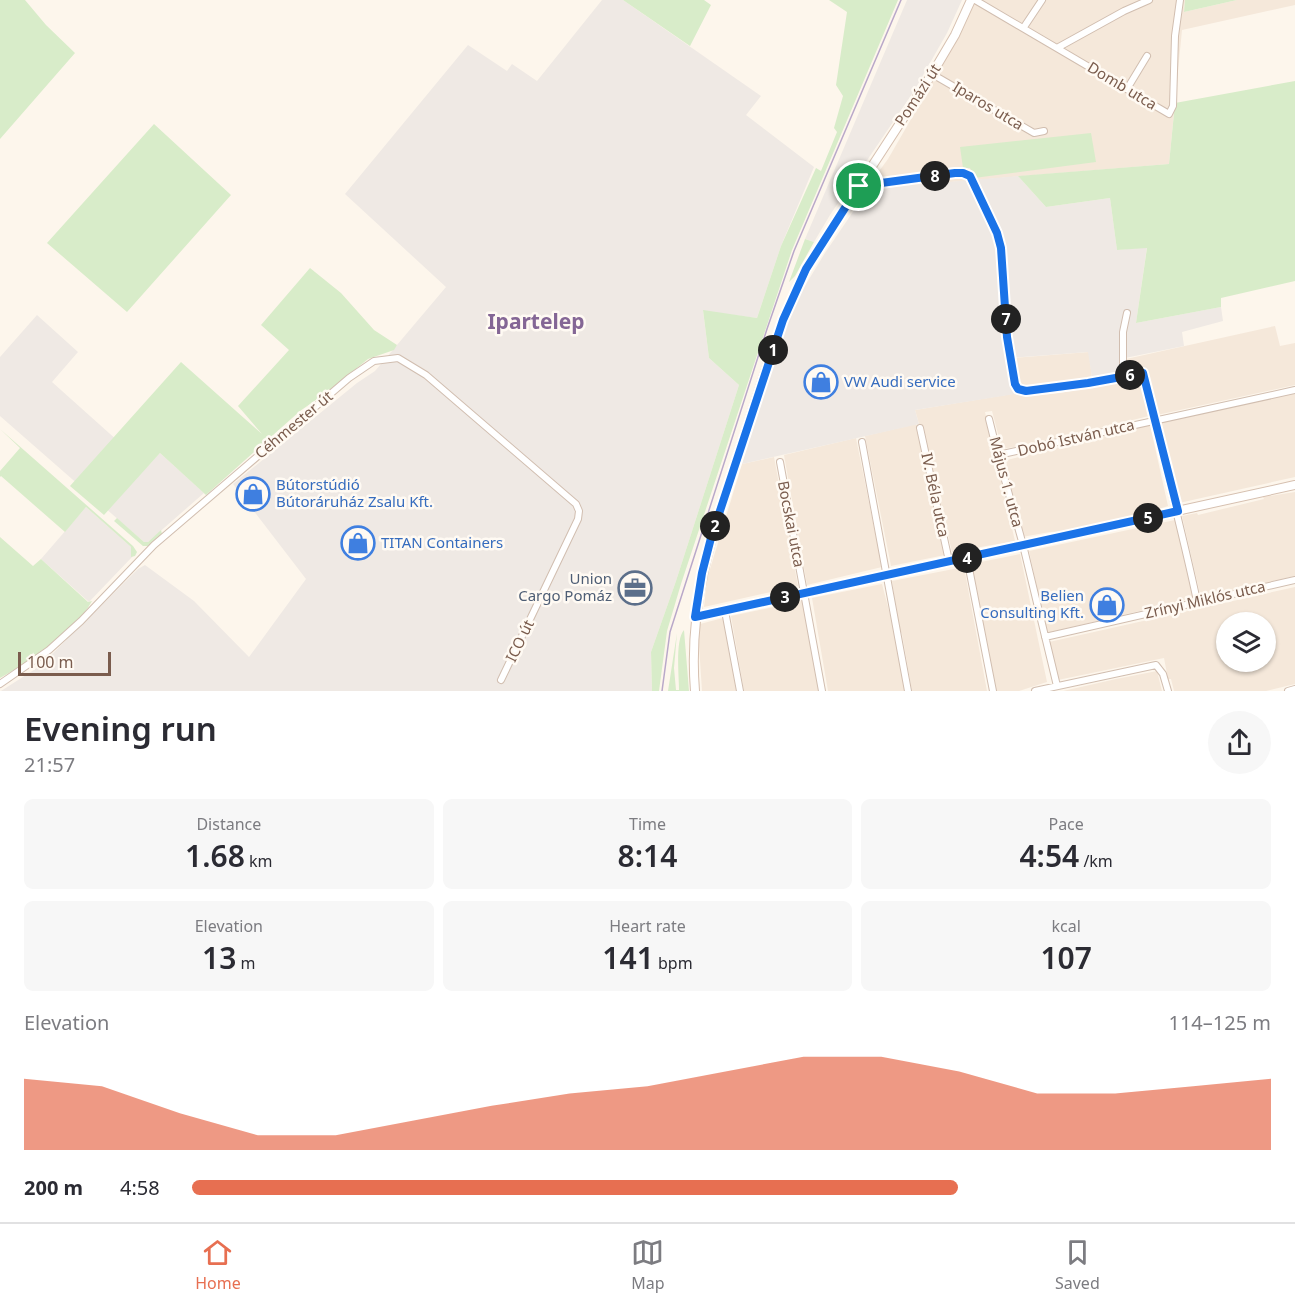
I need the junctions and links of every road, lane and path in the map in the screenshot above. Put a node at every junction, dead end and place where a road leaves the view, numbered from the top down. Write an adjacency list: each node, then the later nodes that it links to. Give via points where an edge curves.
1 (971, 0): 9 (main road, Pomázi út)
2 (975, 0): 6 (street, Domb utca)
3 (1042, 0): 6 (street)
4 (1149, 0): 7 (street)
5 (1180, 0): 10 (street, Domb utca, via 1173,106 1169,114)
6 (1024, 27): 7 (street, Domb utca)
7 (1057, 48): 10 (street, Domb utca)
8 (1147, 56): 10 (street)
9 (932, 74): 11 (street, Iparos utca, via 1034,134); 12 (main road, Pomázi út)
10 (1127, 89)
11 (1044, 131)
12 (859, 186): 14 (street, via 955,173 970,176 1001,248 1007,337 1018,389 1045,389); 33 (main road, Pomázi út, via 806,269 783,320 711,538)
13 (1127, 313): 14 (street, via 1123,332)
14 (1124, 377): 17 (street, via 1143,373)
15 (1295, 390): 17 (street, Dobó István utca)
16 (989, 419): 20 (street, Május 1. utca)
17 (1153, 420): 20 (street, Dobó István utca); 24 (street)
18 (920, 428): 27 (street, IV. Béla utca)
19 (862, 442): 28 (street)
20 (998, 455): 25 (street, Május 1. utca)
21 (780, 462): 30 (street, Bocskai utca)
22 (1295, 485): 24 (main road)
23 (576, 504): 35 (street, ICO út, via 578,519); 36 (street, Céhmester út, via 426,375 394,357 374,361 154,545 49,650)
24 (1178, 511): 25 (main road); 31 (street)
25 (1023, 545): 26 (main road); 34 (street, Május 1. utca)
26 (967, 558): 27 (main road); 43 (street)
27 (949, 561): 28 (main road)
28 (888, 574): 30 (main road); 42 (street)
29 (1295, 580): 31 (street, Zrínyi Miklós utca)
30 (804, 593): 32 (main road); 41 (street, Bocskai utca)
31 (1197, 601): 34 (street, Zrínyi Miklós utca)
32 (725, 611): 33 (main road); 40 (street)
33 (695, 617): 39 (main road, Pomázi út)
34 (1045, 637): 37 (street, Május 1. utca)
35 (501, 681)
36 (0, 684)
37 (1057, 686): 44 (street); 45 (street, via 1158,666)
38 (1295, 689): 46 (street)
39 (695, 691)
40 (740, 691)
41 (822, 691)
42 (908, 691)
43 (993, 691)
44 (1035, 691)
45 (1168, 691)
46 (1288, 691)

